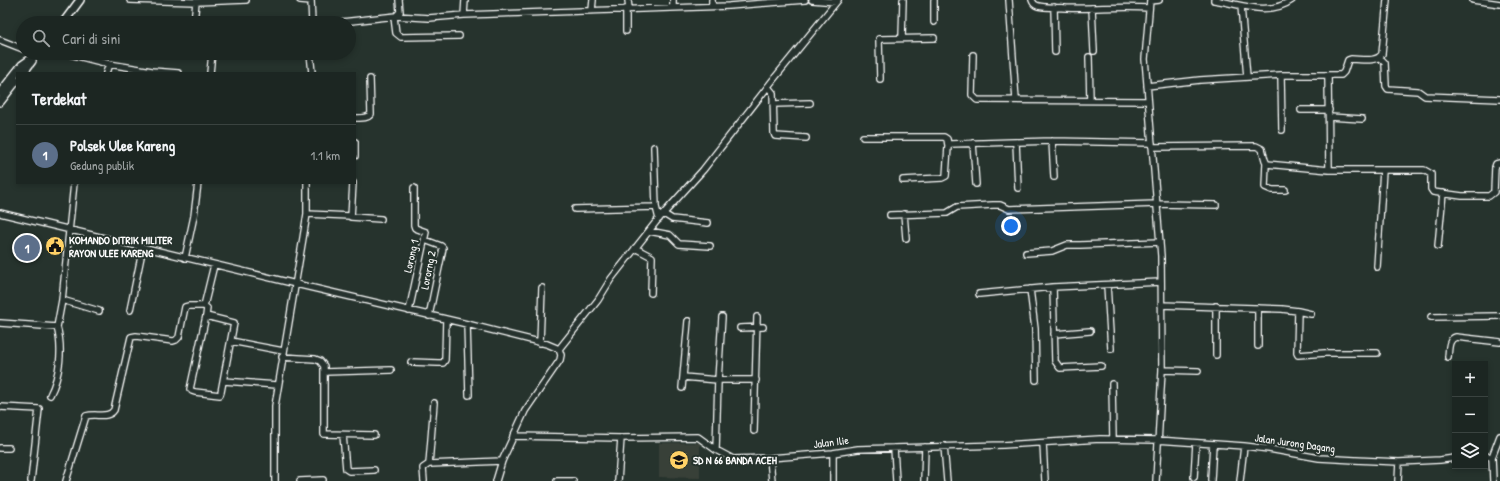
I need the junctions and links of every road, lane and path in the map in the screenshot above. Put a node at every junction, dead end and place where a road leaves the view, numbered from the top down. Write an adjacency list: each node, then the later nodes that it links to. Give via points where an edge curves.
1 (80, 0): 37 (street)
2 (130, 0): 24 (street)
3 (246, 0): 26 (street)
4 (300, 0): 5 (street)
5 (311, 0): 39 (street)
6 (399, 0): 40 (street, via 400,12)
7 (465, 0): 36 (street)
8 (592, 0): 35 (street)
9 (628, 0): 34 (street)
10 (673, 0): 30 (street)
11 (796, 0): 12 (street); 27 (street)
12 (805, 0)
13 (812, 0): 25 (street)
14 (903, 0): 45 (street)
15 (934, 0): 42 (street)
16 (1009, 0): 75 (street)
17 (1032, 0): 31 (street, via 1036,6)
18 (1150, 0): 19 (street); 33 (street)
19 (1159, 0)
20 (1214, 0): 29 (street)
21 (1292, 0): 29 (street, via 1280,7 1266,9)
22 (1387, 0): 53 (street)
23 (1473, 0): 28 (street)
24 (164, 1): 26 (street)
25 (837, 1): 72 (street)
26 (196, 2): 38 (street)
27 (712, 3): 30 (street)
28 (1500, 4)
29 (1241, 6): 67 (street)
30 (673, 7): 34 (street)
31 (1054, 7): 32 (street); 50 (street)
32 (1092, 8): 33 (street); 49 (street)
33 (1149, 8): 71 (street, via 1145,59)
34 (627, 9): 35 (street); 43 (street)
35 (592, 10): 36 (street)
36 (464, 15): 40 (street, via 429,18)
37 (68, 16)
38 (195, 16)
39 (312, 16)
40 (395, 16): 41 (street); 44 (street, via 396,33 401,37)
41 (356, 21)
42 (934, 22)
43 (626, 31)
44 (459, 36)
45 (902, 38): 46 (street); 69 (street, via 878,39)
46 (934, 38)
47 (0, 40): 48 (street)
48 (16, 46)
49 (1094, 51)
50 (1055, 52)
51 (973, 55): 75 (street, via 972,97 977,100)
52 (1089, 57): 76 (street)
53 (1380, 58): 66 (street, via 1351,59 1346,62 1341,75); 74 (street, via 1384,63 1388,89 1418,91 1425,96)
54 (27, 60): 73 (street)
55 (31, 60): 60 (street)
56 (93, 60): 59 (street)
57 (211, 60): 63 (street)
58 (311, 60): 64 (street)
59 (109, 64): 61 (street); 62 (street)
60 (24, 72)
61 (106, 72)
62 (165, 72)
63 (210, 72)
64 (312, 72)
65 (1281, 74): 66 (street); 67 (street); 86 (street)
66 (1328, 75): 82 (street)
67 (1247, 77): 71 (street)
68 (370, 79): 84 (street, via 371,114 369,117)
69 (880, 79)
70 (16, 81): 78 (street)
71 (1147, 86): 77 (street)
72 (768, 87): 80 (street, via 773,93); 116 (street, via 703,170)
73 (0, 93)
74 (1500, 99)
75 (1016, 100): 76 (street)
76 (1090, 100): 77 (street)
77 (1148, 100): 93 (street)
78 (0, 102)
79 (810, 103): 80 (street)
80 (773, 104): 88 (street, via 775,136)
81 (1301, 110): 82 (street)
82 (1329, 110): 83 (street)
83 (1329, 117): 85 (street); 97 (street)
84 (356, 118)
85 (1362, 119)
86 (1282, 130)
87 (863, 137): 92 (street, via 944,137)
88 (806, 138)
89 (1052, 141): 90 (street); 93 (street); 99 (street)
90 (1016, 142): 91 (street); 107 (street)
91 (974, 143): 92 (street); 105 (street)
92 (948, 145): 100 (street, via 946,176)
93 (1152, 145): 96 (street, via 1256,146 1263,151); 110 (street)
94 (654, 147): 112 (street)
95 (1500, 162): 109 (street, via 1495,167 1492,195)
96 (1266, 163): 97 (street); 108 (street, via 1265,187)
97 (1329, 170): 98 (street)
98 (1383, 170): 109 (street, via 1427,171 1431,174 1433,192); 135 (street)
99 (1054, 178)
100 (904, 180)
101 (74, 184): 123 (street)
102 (198, 184): 133 (street)
103 (307, 184): 115 (street)
104 (353, 184): 119 (street)
105 (976, 184)
106 (414, 188): 126 (street, Lorong 1, via 414,225 415,228 426,232)
107 (1018, 188)
108 (1285, 190)
109 (1443, 194): 129 (street)
110 (1157, 204): 111 (street); 117 (street, via 1009,209 993,205 956,207 947,213); 127 (street)
111 (1216, 205)
112 (656, 207): 113 (street); 121 (street)
113 (575, 209)
114 (0, 212): 123 (street)
115 (307, 214): 119 (street); 137 (street)
116 (664, 214): 121 (street); 122 (street, via 672,219)
117 (904, 214): 118 (street); 125 (street)
118 (890, 215)
119 (350, 216): 120 (street)
120 (381, 219)
121 (659, 219): 124 (street)
122 (708, 223)
123 (69, 230): 130 (street); 144 (street)
124 (649, 231): 128 (street, via 670,235 679,244); 131 (street)
125 (906, 238)
126 (425, 240): 151 (street, Lorong 1); 155 (street, Lororng 2, via 443,248)
127 (1160, 242): 132 (street, via 1067,245 1052,252); 136 (street)
128 (710, 246)
129 (1438, 246)
130 (143, 247): 133 (street); 149 (street)
131 (635, 248): 142 (street, via 652,257); 173 (street)
132 (1026, 253)
133 (185, 258): 134 (street)
134 (214, 265): 137 (street); 146 (street)
135 (1377, 267)
136 (1161, 282): 138 (street); 145 (street)
137 (296, 284): 151 (street); 176 (street)
138 (1107, 285): 139 (street); 174 (street)
139 (1053, 287): 141 (street); 168 (street)
140 (542, 288): 171 (street)
141 (1030, 289): 143 (street); 188 (street, via 1035,329)
142 (651, 293)
143 (979, 294)
144 (62, 300): 150 (street); 164 (street)
145 (1161, 305): 147 (street); 182 (street)
146 (204, 306): 154 (street, via 207,308); 227 (street, via 185,307 179,337 176,340 131,337 114,410 108,415 86,416)
147 (1216, 306): 148 (street); 177 (street)
148 (1258, 308): 152 (street); 172 (street)
149 (130, 310)
150 (99, 311)
151 (408, 311): 155 (street)
152 (1298, 311): 153 (street); 175 (street, via 1298,355)
153 (1311, 314)
154 (206, 316): 169 (street, via 234,323); 189 (street, via 191,390 220,395)
155 (429, 316): 160 (street)
156 (1500, 316): 159 (street)
157 (722, 317): 186 (street)
158 (757, 317): 165 (street)
159 (1432, 317)
160 (446, 319): 163 (street); 179 (street, via 443,363)
161 (688, 321): 185 (street)
162 (0, 322): 164 (street)
163 (467, 324): 171 (street); 194 (street)
164 (57, 327): 193 (street, via 60,343 57,378)
165 (760, 327): 166 (street); 187 (street)
166 (740, 328)
167 (1090, 331): 168 (street)
168 (1054, 334): 180 (street, via 1055,361 1060,368)
169 (231, 341): 176 (street); 189 (street)
170 (1500, 342): 178 (street, via 1452,338)
171 (540, 343): 173 (street)
172 (1258, 346)
173 (559, 349): 200 (street, via 560,360 525,411)
174 (1111, 349)
175 (1377, 353)
176 (283, 354): 184 (street, via 315,359 322,364); 191 (street)
177 (1216, 355)
178 (1448, 356)
179 (411, 362)
180 (1101, 366)
181 (391, 370): 184 (street)
182 (1162, 370): 183 (street); 204 (street)
183 (1198, 371)
184 (324, 372): 198 (street, via 324,434)
185 (683, 377): 186 (street); 192 (street)
186 (718, 380): 187 (street); 214 (street)
187 (756, 380): 197 (street)
188 (1036, 380)
189 (224, 381): 191 (street)
190 (1112, 384): 203 (street)
191 (277, 385): 228 (street)
192 (682, 388)
193 (50, 395)
194 (469, 395)
195 (434, 403): 221 (street)
196 (0, 407): 226 (street, via 39,409)
197 (754, 431)
198 (343, 435): 199 (street); 222 (street, via 346,469)
199 (374, 435)
200 (513, 436): 202 (street, Jalan Ilie); 219 (street)
201 (1500, 436): 216 (street)
202 (621, 438): 214 (street, Jalan Ilie, via 698,437); 234 (street)
203 (1113, 439): 204 (street, Jalan Ilie); 205 (street, Jalan Ilie)
204 (1157, 440): 206 (street, Jalan Jurong Dagang); 241 (street)
205 (1043, 443): 208 (street, Jalan Ilie); 240 (street)
206 (1196, 443): 207 (street, Jalan Jurong Dagang); 223 (street)
207 (1213, 444): 209 (street, Jalan Jurong Dagang); 225 (street)
208 (944, 446): 210 (street, Jalan Ilie); 239 (street)
209 (1244, 446): 220 (street, Jalan Jurong Dagang, via 1319,458); 242 (street)
210 (925, 447): 213 (street, Jalan Ilie); 238 (street)
211 (0, 448): 212 (street)
212 (9, 448)
213 (894, 448): 215 (street, Jalan Ilie); 237 (street)
214 (716, 450): 217 (street, Jalan Ilie, via 733,459)
215 (833, 453): 217 (street, Jalan Ilie); 236 (street)
216 (1496, 454): 244 (street)
217 (770, 458): 235 (street)
218 (1452, 458): 220 (street, Jalan Jurong Dagang)
219 (502, 461): 221 (street); 231 (street)
220 (1399, 462): 243 (street)
221 (429, 464): 230 (street, via 423,468)
222 (374, 470)
223 (1194, 477)
224 (323, 480): 229 (street)
225 (1211, 480)
226 (31, 481)
227 (66, 481)
228 (275, 481)
229 (300, 481)
230 (424, 481)
231 (496, 481)
232 (557, 481): 233 (street)
233 (573, 481)
234 (618, 481)
235 (772, 481)
236 (833, 481)
237 (896, 481)
238 (924, 481)
239 (947, 481)
240 (1045, 481)
241 (1156, 481)
242 (1240, 481)
243 (1398, 481)
244 (1493, 481)

